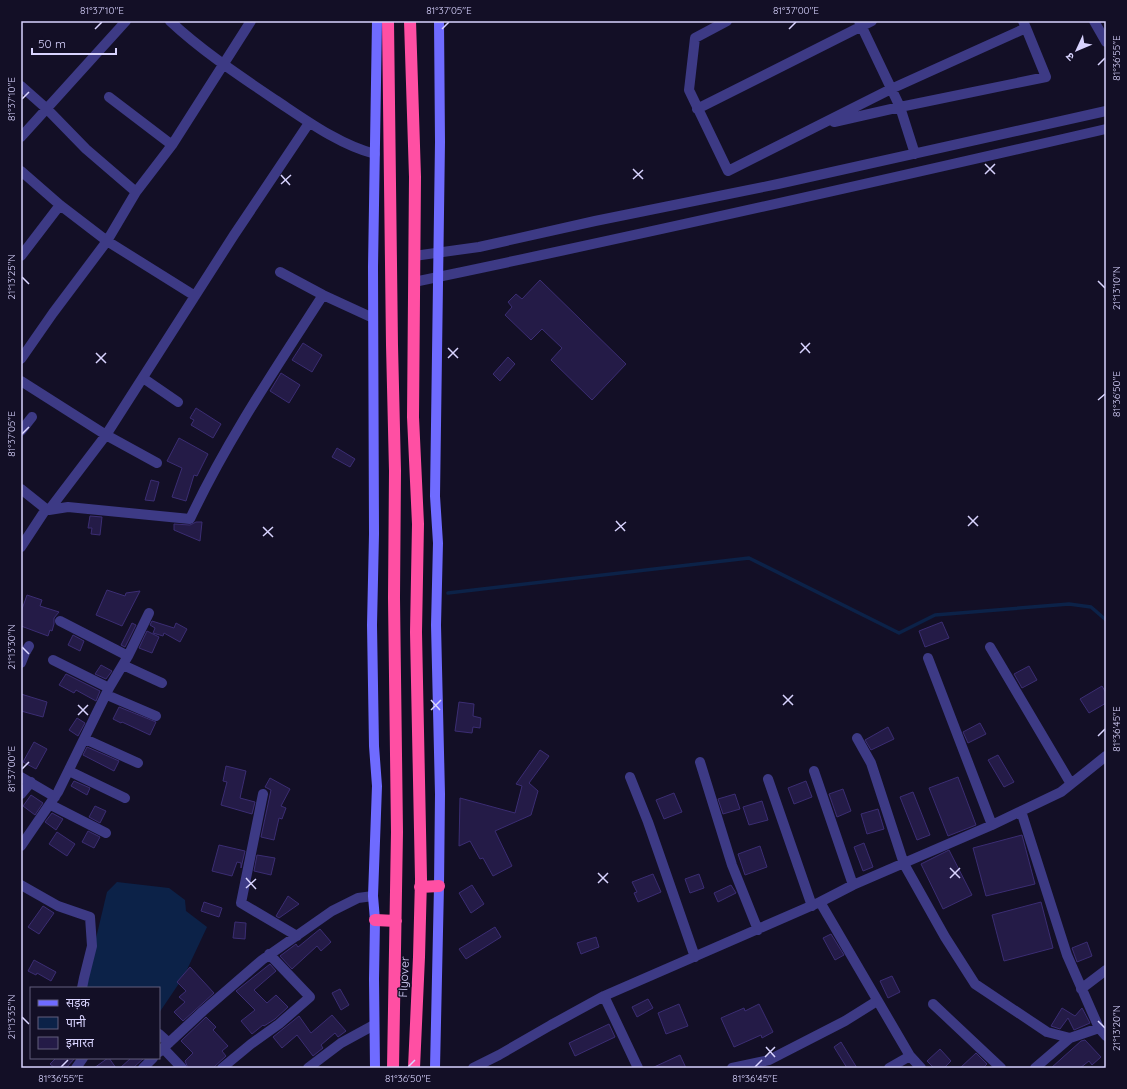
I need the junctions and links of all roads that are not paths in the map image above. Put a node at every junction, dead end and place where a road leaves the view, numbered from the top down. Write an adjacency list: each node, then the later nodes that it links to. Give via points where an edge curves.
1 (126, 21): 19 (street)
2 (170, 21): 14 (street)
3 (251, 21): 14 (street)
4 (377, 21): 27 (street)
5 (388, 21): 92 (highway, Flyover, via 395,471)
6 (410, 21): 35 (highway, Flyover, via 415,177)
7 (440, 21): 33 (street)
8 (727, 21): 20 (street, via 694,38 689,90)
9 (872, 21): 11 (street)
10 (1094, 21): 13 (street)
11 (860, 23): 16 (street); 20 (street)
12 (1024, 25): 16 (street); 18 (street, via 1046,77)
13 (1106, 42)
14 (224, 64): 22 (street); 26 (street)
15 (21, 86): 19 (street)
16 (891, 89): 18 (street); 23 (street)
17 (109, 97): 26 (street)
18 (900, 106): 23 (street); 28 (street)
19 (46, 109): 25 (street); 30 (street, via 86,149)
20 (698, 109): 23 (street, via 728,171)
21 (1106, 111): 28 (street)
22 (310, 123): 27 (street); 39 (street)
23 (818, 126)
24 (1106, 129): 37 (street)
25 (21, 137)
26 (172, 145): 30 (street)
27 (375, 154): 41 (street)
28 (915, 154): 33 (street, via 479,247)
29 (21, 171): 31 (street)
30 (136, 192): 32 (street)
31 (60, 205): 32 (street); 34 (street)
32 (107, 241): 39 (street); 42 (street)
33 (437, 253): 35 (street); 37 (street)
34 (21, 256)
35 (414, 256): 38 (highway, Flyover)
36 (280, 272): 40 (street)
37 (438, 277): 38 (street); 87 (street, via 435,496 438,543 436,625)
38 (414, 282): 88 (highway, Flyover, via 413,417 418,524 416,632)
39 (195, 296): 43 (street)
40 (323, 296): 41 (street); 51 (street, via 246,416 207,482 190,519 68,507)
41 (373, 318): 89 (street, via 372,625 377,786)
42 (21, 359)
43 (142, 378): 45 (street); 48 (street)
44 (21, 381): 48 (street)
45 (178, 402)
46 (32, 417): 47 (street)
47 (21, 431)
48 (106, 435): 49 (street); 51 (street)
49 (157, 463)
50 (21, 489): 51 (street)
51 (47, 509): 52 (street)
52 (21, 547)
53 (149, 613): 59 (street)
54 (60, 621): 59 (street)
55 (29, 646): 60 (street)
56 (990, 648): 75 (street)
57 (928, 658): 81 (street)
58 (53, 660): 62 (street)
59 (126, 660): 61 (street); 62 (street)
60 (21, 663)
61 (162, 683)
62 (108, 692): 63 (street); 64 (street)
63 (156, 716)
64 (85, 738): 68 (street); 69 (street)
65 (857, 738): 84 (street, via 871,763)
66 (1106, 756): 75 (street)
67 (700, 762): 93 (street, via 732,865)
68 (138, 763)
69 (69, 771): 78 (street); 79 (street)
70 (814, 771): 86 (street)
71 (21, 776): 74 (street)
72 (630, 777): 96 (street)
73 (768, 779): 90 (street)
74 (31, 782): 76 (street); 79 (street)
75 (1071, 784): 80 (street, via 1061,792)
76 (21, 794)
77 (263, 794): 94 (street, via 241,903)
78 (125, 798)
79 (53, 801): 82 (street); 83 (street)
80 (1021, 811): 81 (street); 99 (street, via 1067,955)
81 (992, 825): 84 (street)
82 (106, 833)
83 (21, 846)
84 (904, 864): 86 (street); 107 (street, via 975,984 1047,1032)
85 (21, 885): 98 (street, via 58,906 90,918 92,946)
86 (853, 885): 90 (street)
87 (440, 886): 88 (highway); 121 (street)
88 (420, 887): 120 (highway, Flyover)
89 (373, 896): 91 (street); 94 (street, via 358,898 332,911)
90 (816, 904): 93 (street); 101 (street)
91 (375, 920): 92 (highway); 103 (street)
92 (396, 921): 119 (highway, Flyover)
93 (758, 930): 96 (street)
94 (297, 936): 95 (street)
95 (269, 954): 108 (street); 116 (street, via 310,997)
96 (695, 957): 100 (street)
97 (1106, 970): 99 (street)
98 (82, 987)
99 (1081, 989): 104 (street)
100 (604, 996): 122 (street); 123 (street)
101 (877, 1001): 109 (street); 112 (street)
102 (933, 1004): 127 (street)
103 (374, 1025): 117 (street, via 341,1043); 118 (street)
104 (1099, 1028): 105 (street); 107 (street)
105 (1106, 1036)
106 (160, 1038): 108 (street)
107 (1070, 1038): 128 (street)
108 (163, 1048): 115 (street)
109 (910, 1056): 125 (street); 126 (street)
110 (82, 1059): 113 (street)
111 (152, 1059): 114 (street)
112 (771, 1064): 124 (street)
113 (76, 1068)
114 (143, 1068)
115 (182, 1068)
116 (222, 1068)
117 (308, 1068)
118 (375, 1068)
119 (393, 1068)
120 (414, 1068)
121 (435, 1068)
122 (473, 1068)
123 (638, 1068)
124 (732, 1068)
125 (889, 1068)
126 (922, 1068)
127 (1001, 1068)
128 (1035, 1068)

